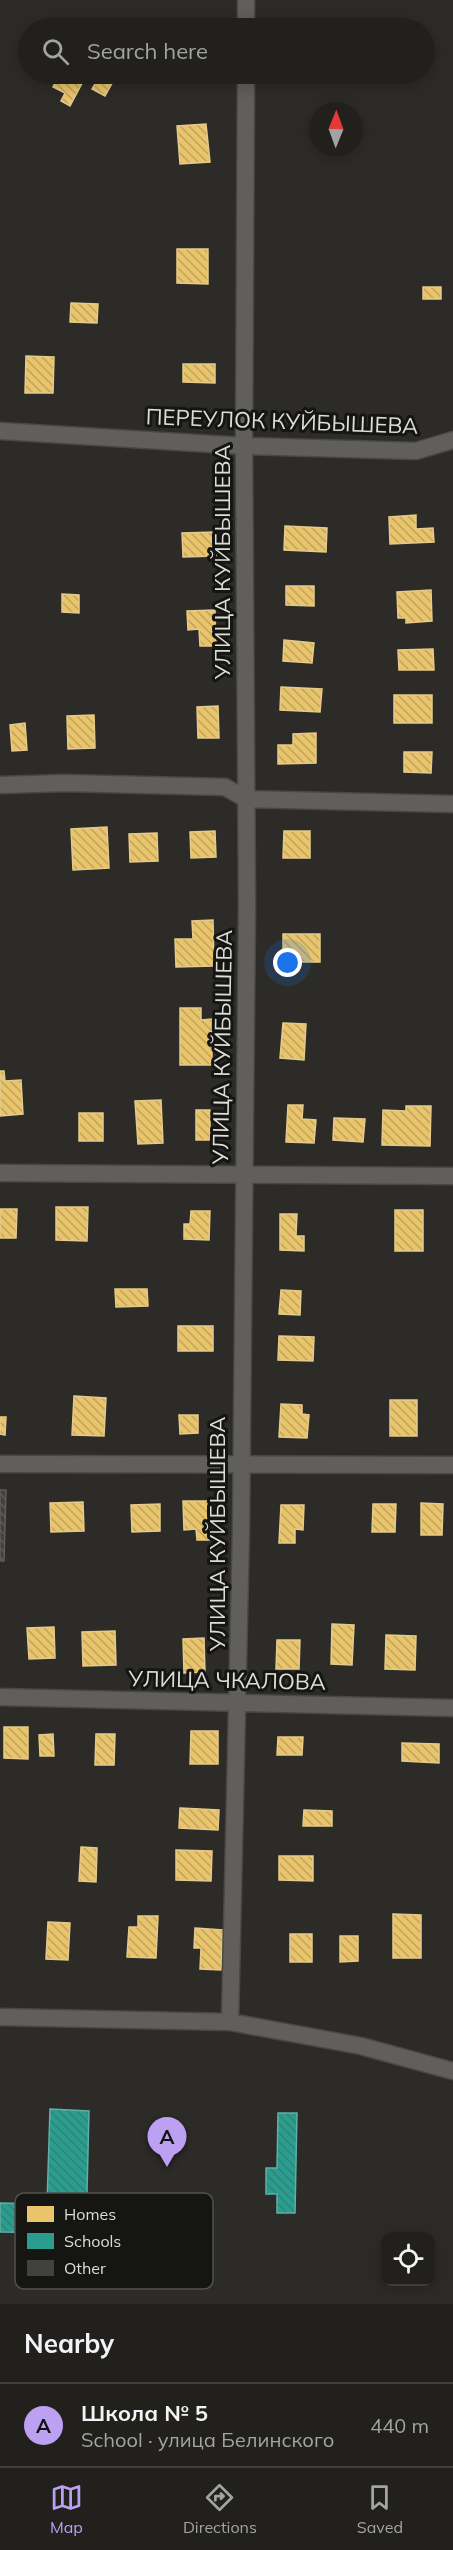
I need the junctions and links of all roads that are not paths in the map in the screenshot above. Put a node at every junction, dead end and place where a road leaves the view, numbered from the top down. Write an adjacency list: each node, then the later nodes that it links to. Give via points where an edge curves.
1 (246, 0): 2 (street)
2 (246, 18)
3 (246, 84): 6 (street, УЛИЦА КУЙБЫШЕВА)
4 (2, 430): 6 (street, ПЕРЕУЛОК КУЙБЫШЕВА)
5 (453, 440): 6 (street, ПЕРЕУЛОК КУЙБЫШЕВА, via 416,451)
6 (244, 446): 8 (street, УЛИЦА КУЙБЫШЕВА)
7 (0, 785): 8 (street, via 225,787)
8 (246, 799): 9 (street); 11 (street, УЛИЦА КУЙБЫШЕВА)
9 (453, 804)
10 (0, 1173): 11 (street)
11 (243, 1175): 12 (street); 13 (street, УЛИЦА КУЙБЫШЕВА)
12 (453, 1176)
13 (240, 1463): 14 (street); 15 (street); 17 (street, УЛИЦА КУЙБЫШЕВА)
14 (0, 1464)
15 (453, 1465)
16 (0, 1697): 17 (street, УЛИЦА ЧКАЛОВА)
17 (238, 1703): 18 (street, УЛИЦА ЧКАЛОВА); 20 (street, УЛИЦА КУЙБЫШЕВА)
18 (453, 1708)
19 (0, 2016): 20 (street)
20 (230, 2022): 21 (street, via 361,2046)
21 (453, 2071)

